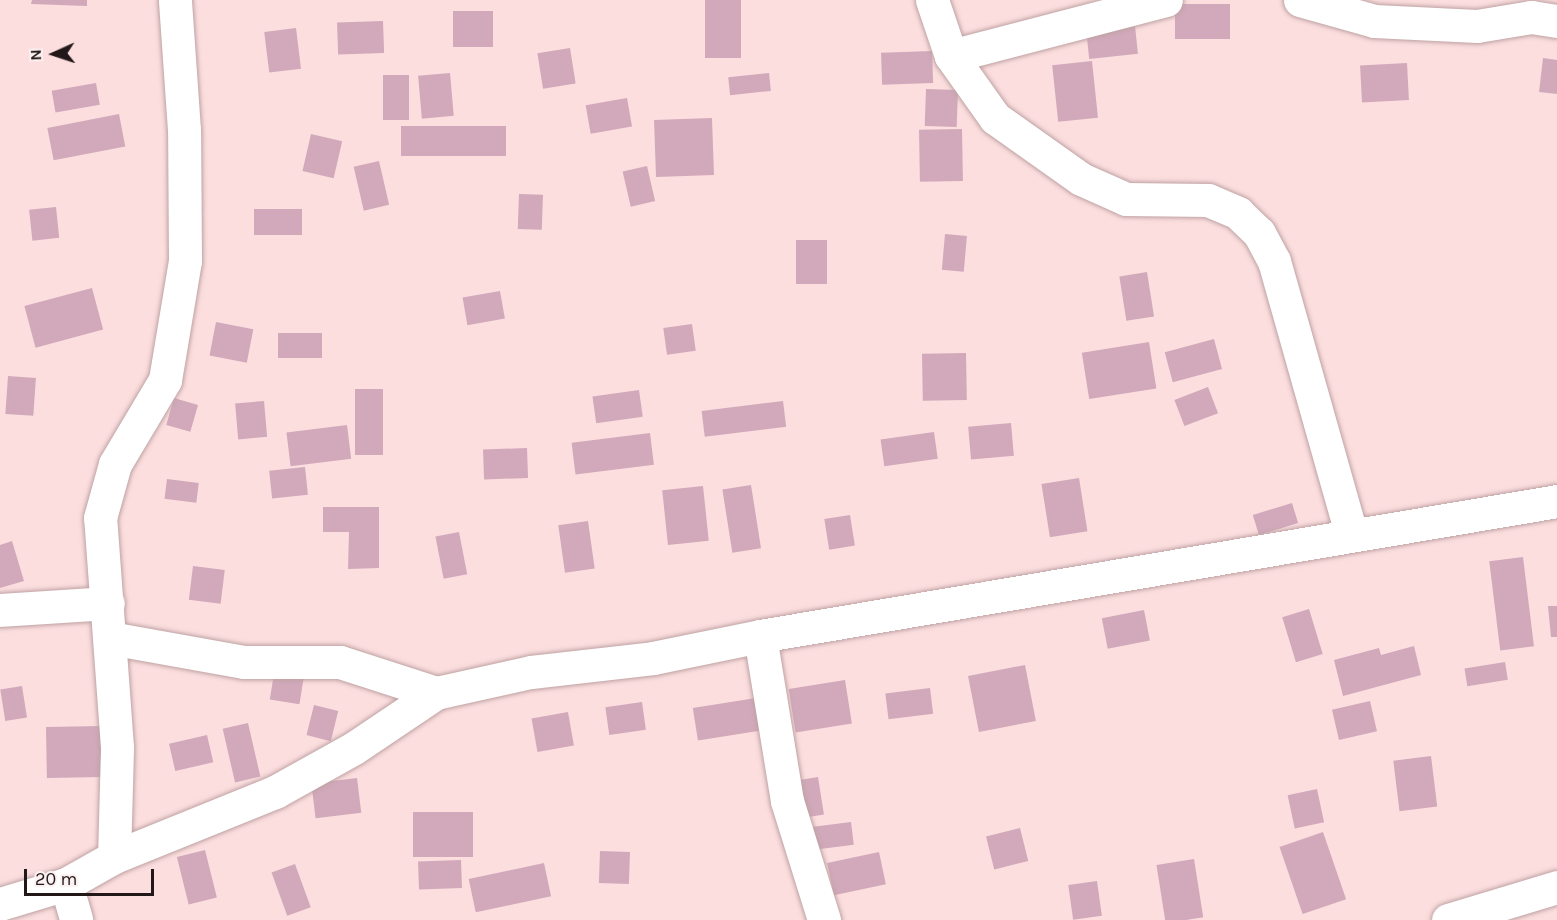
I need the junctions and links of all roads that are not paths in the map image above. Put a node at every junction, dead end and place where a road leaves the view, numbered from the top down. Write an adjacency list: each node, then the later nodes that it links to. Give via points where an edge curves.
1 (175, 0): 9 (street, via 184,130 185,261 165,380 115,464 100,518)
2 (932, 0): 6 (street)
3 (1166, 0): 6 (street)
4 (1300, 0): 5 (street, via 1374,21 1477,26 1531,17)
5 (1557, 21)
6 (951, 56): 8 (street, via 995,118 1081,179 1126,200 1208,200 1238,213 1258,233 1274,261)
7 (1557, 501): 8 (street)
8 (1351, 534): 11 (street)
9 (108, 603): 10 (street); 12 (street)
10 (0, 610)
11 (760, 636): 13 (street, via 653,658 531,672); 19 (street, via 787,801)
12 (110, 638): 13 (street, via 244,662 340,662); 14 (street, via 117,747)
13 (436, 693): 14 (street, via 354,748 275,792)
14 (114, 857): 15 (street)
15 (66, 884): 17 (street); 18 (street)
16 (1557, 887): 20 (street)
17 (0, 904)
18 (76, 920)
19 (824, 920)
20 (1448, 920)

